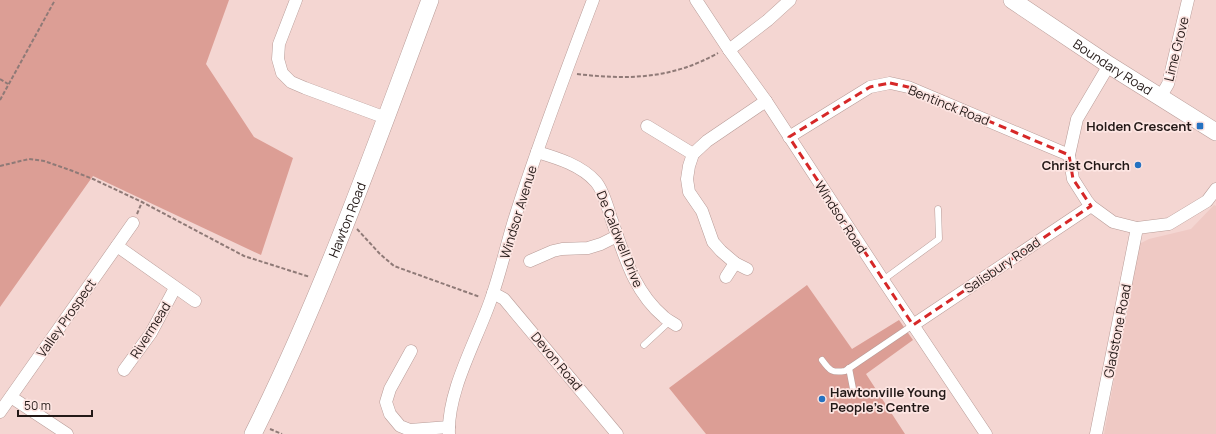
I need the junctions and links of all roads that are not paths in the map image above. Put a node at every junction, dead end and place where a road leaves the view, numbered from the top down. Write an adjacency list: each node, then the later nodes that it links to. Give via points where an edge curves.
1 (296, 0): 12 (street, via 279,44 278,59 282,73 291,82)
2 (430, 0): 12 (street, Hawton Road)
3 (593, 0): 16 (street, Windsor Avenue)
4 (696, 0): 8 (street, Windsor Road)
5 (790, 0): 8 (street, via 768,20)
6 (1012, 0): 9 (street, Boundary Road)
7 (1188, 0): 10 (street, Lime Grove, via 1168,84)
8 (728, 49): 11 (street, Windsor Road)
9 (1109, 64): 10 (street, Boundary Road); 18 (street, via 1077,119)
10 (1161, 96): 14 (street, Boundary Road)
11 (766, 101): 15 (street, Windsor Road); 17 (street, via 707,141)
12 (386, 118): 47 (street, Hawton Road, via 323,281)
13 (647, 126): 17 (street)
14 (1216, 132)
15 (789, 137): 18 (street, Bentinck Road, via 870,87 890,83 908,87); 30 (street, Windsor Road)
16 (537, 152): 24 (street, De Caldwell Drive, via 573,165 597,183); 32 (street, Windsor Avenue)
17 (693, 154): 27 (street, via 687,178 689,192 702,211 713,242)
18 (1069, 154): 20 (street, via 1073,179)
19 (1216, 189): 23 (street, via 1207,201 1168,224)
20 (1091, 206): 23 (street, via 1113,222); 35 (street, Salisbury Road)
21 (938, 209): 30 (lane, via 939,239)
22 (133, 224): 25 (street, Valley Prospect)
23 (1137, 228): 50 (street, Gladstone Road)
24 (617, 236): 26 (street, via 588,248 562,249); 34 (street, De Caldwell Drive, via 634,279 642,292 655,308)
25 (117, 246): 31 (street, Rivermead); 42 (street, Valley Prospect)
26 (530, 260)
27 (735, 263): 28 (street); 29 (street)
28 (747, 269)
29 (726, 277)
30 (883, 280): 35 (street, Windsor Road)
31 (175, 288): 33 (street, Rivermead); 40 (street, Rivermead, via 151,333)
32 (492, 297): 44 (street, Windsor Avenue, via 457,386); 48 (street, Devon Road, via 504,299)
33 (195, 301)
34 (673, 323): 36 (lane)
35 (913, 325): 39 (lane); 49 (street, Windsor Road)
36 (644, 345)
37 (411, 351): 45 (street, via 390,389 386,402 390,414)
38 (822, 360): 39 (lane, via 829,369 836,372)
39 (849, 368): 41 (lane)
40 (124, 370)
41 (854, 394)
42 (11, 397): 43 (street, Valley Prospect); 46 (street)
43 (0, 412)
44 (449, 430): 45 (street)
45 (408, 432)
46 (67, 434)
47 (253, 434)
48 (617, 434)
49 (986, 434)
50 (1096, 434)

